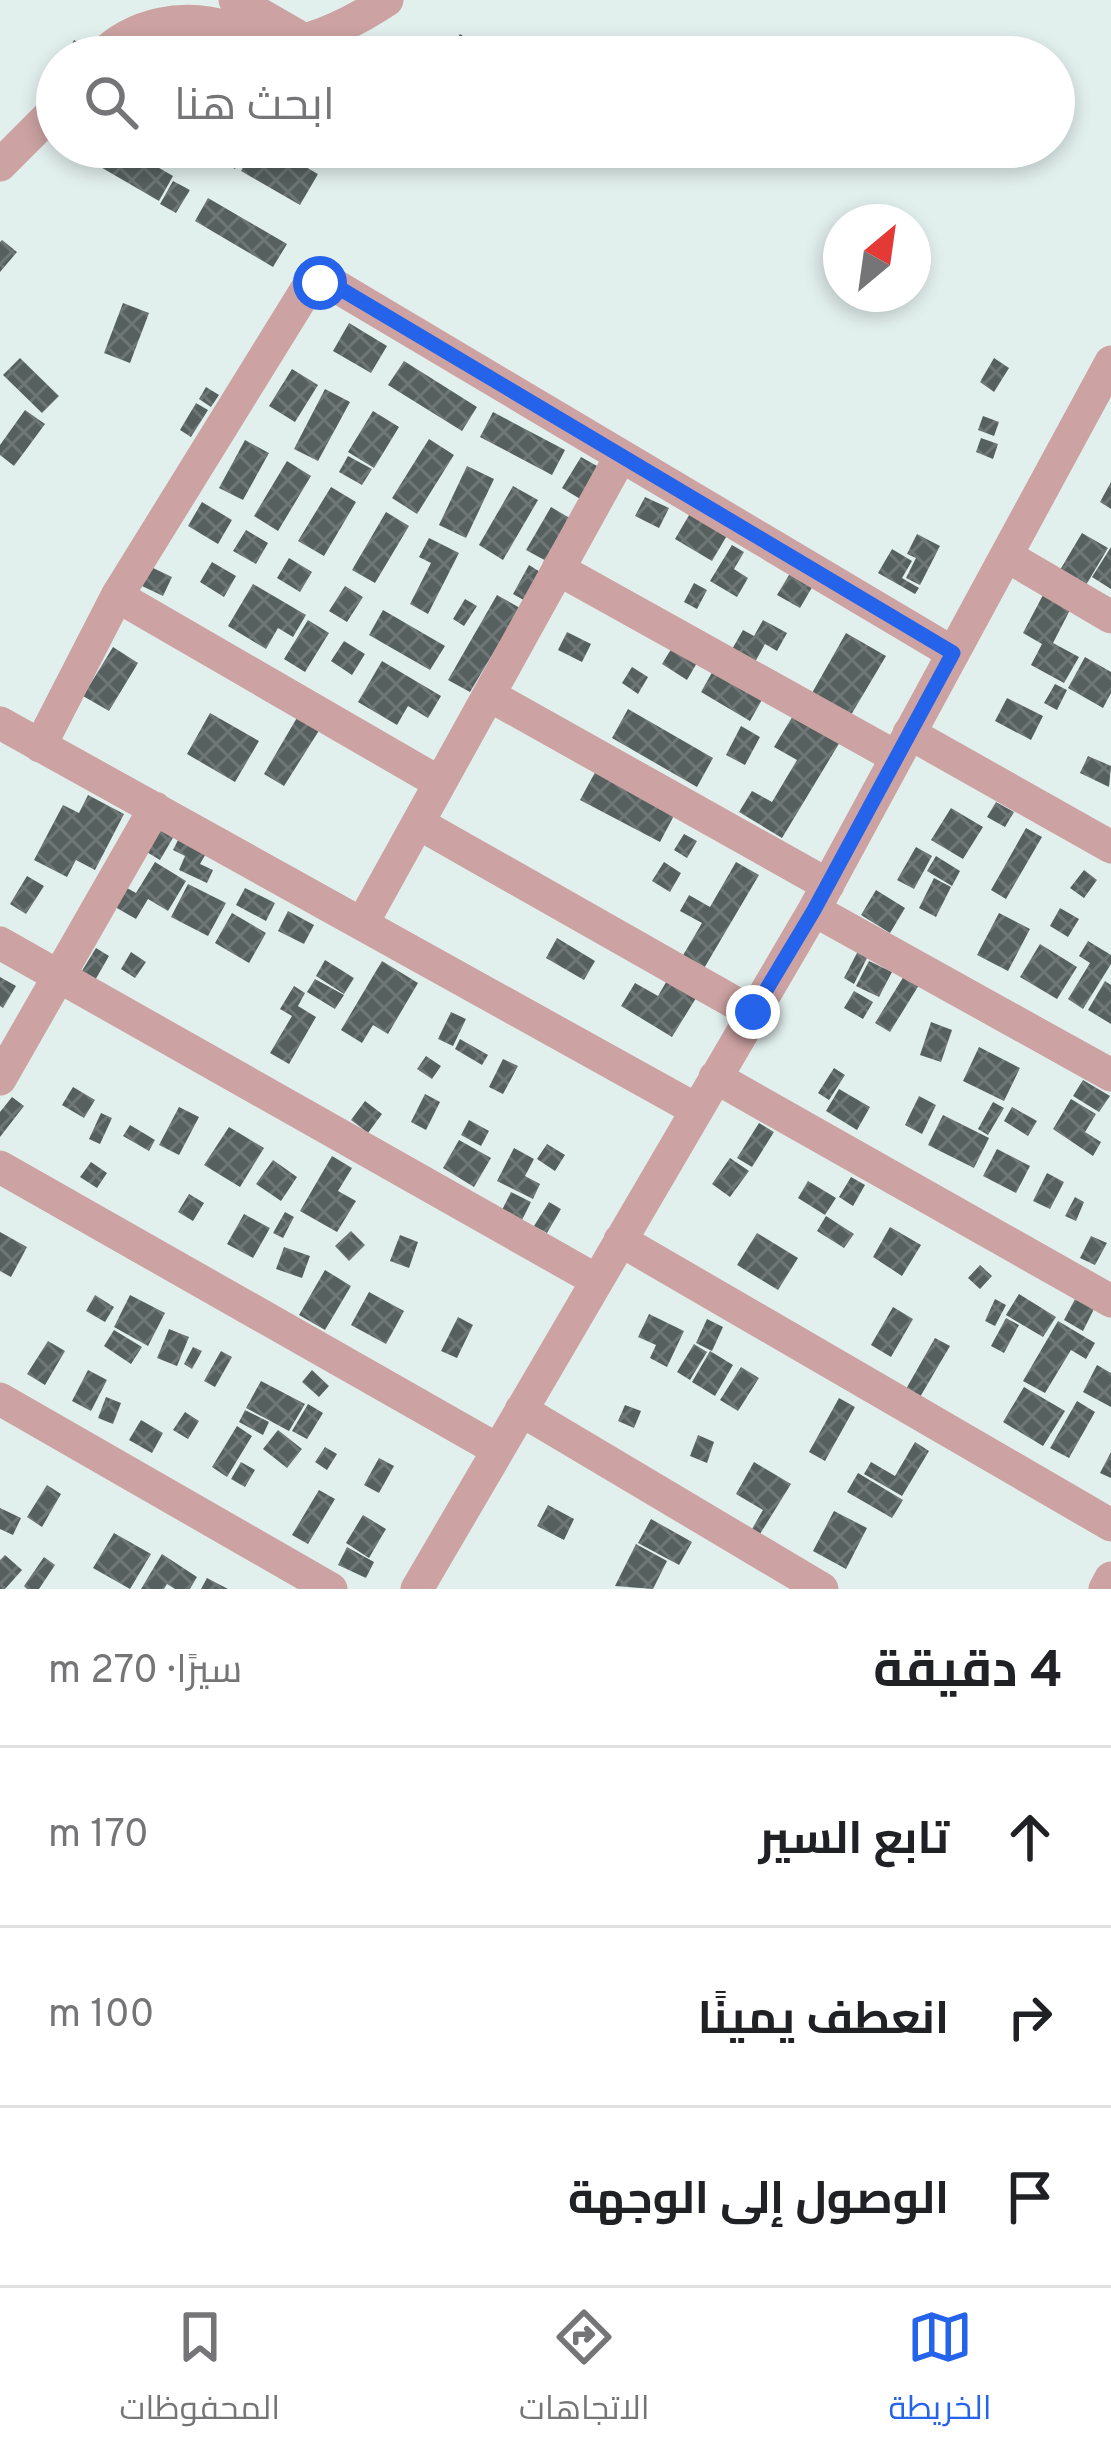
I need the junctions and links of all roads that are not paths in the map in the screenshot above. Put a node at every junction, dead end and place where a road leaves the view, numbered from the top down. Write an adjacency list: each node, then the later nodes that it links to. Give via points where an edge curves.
1 (235, 0): 5 (street)
2 (387, 0): 6 (street)
3 (126, 36): 4 (street, via 172,21 205,21)
4 (256, 36)
5 (297, 36)
6 (312, 36)
7 (36, 129): 8 (street)
8 (0, 165)
9 (1111, 362): 11 (street)
10 (621, 456): 12 (street); 13 (street, via 320,283 308,287); 15 (street)
11 (1007, 556): 14 (street); 15 (street)
12 (558, 569): 16 (street); 18 (street)
13 (117, 596): 19 (street); 20 (street)
14 (1111, 617)
15 (953, 653): 18 (street)
16 (489, 695): 20 (street); 24 (street)
17 (0, 723): 19 (street)
18 (902, 745): 23 (street); 24 (street)
19 (40, 746): 21 (street)
20 (440, 783): 22 (street)
21 (155, 808): 25 (street); 27 (street)
22 (418, 824): 25 (street); 28 (street)
23 (1111, 847)
24 (821, 897): 28 (street); 29 (street)
25 (362, 924): 32 (street)
26 (0, 944): 27 (street)
27 (58, 976): 31 (street); 35 (street)
28 (753, 1012): 30 (street)
29 (1111, 1075)
30 (715, 1077): 32 (street); 36 (street)
31 (0, 1079)
32 (695, 1109): 34 (street)
33 (0, 1167): 39 (street)
34 (620, 1240): 35 (street); 40 (street)
35 (596, 1280): 38 (street)
36 (1111, 1301)
37 (0, 1399): 42 (street)
38 (521, 1410): 39 (street); 44 (street)
39 (498, 1450): 43 (street)
40 (1111, 1526)
41 (1111, 1578): 45 (street)
42 (331, 1589)
43 (417, 1589)
44 (822, 1589)
45 (1105, 1589)

